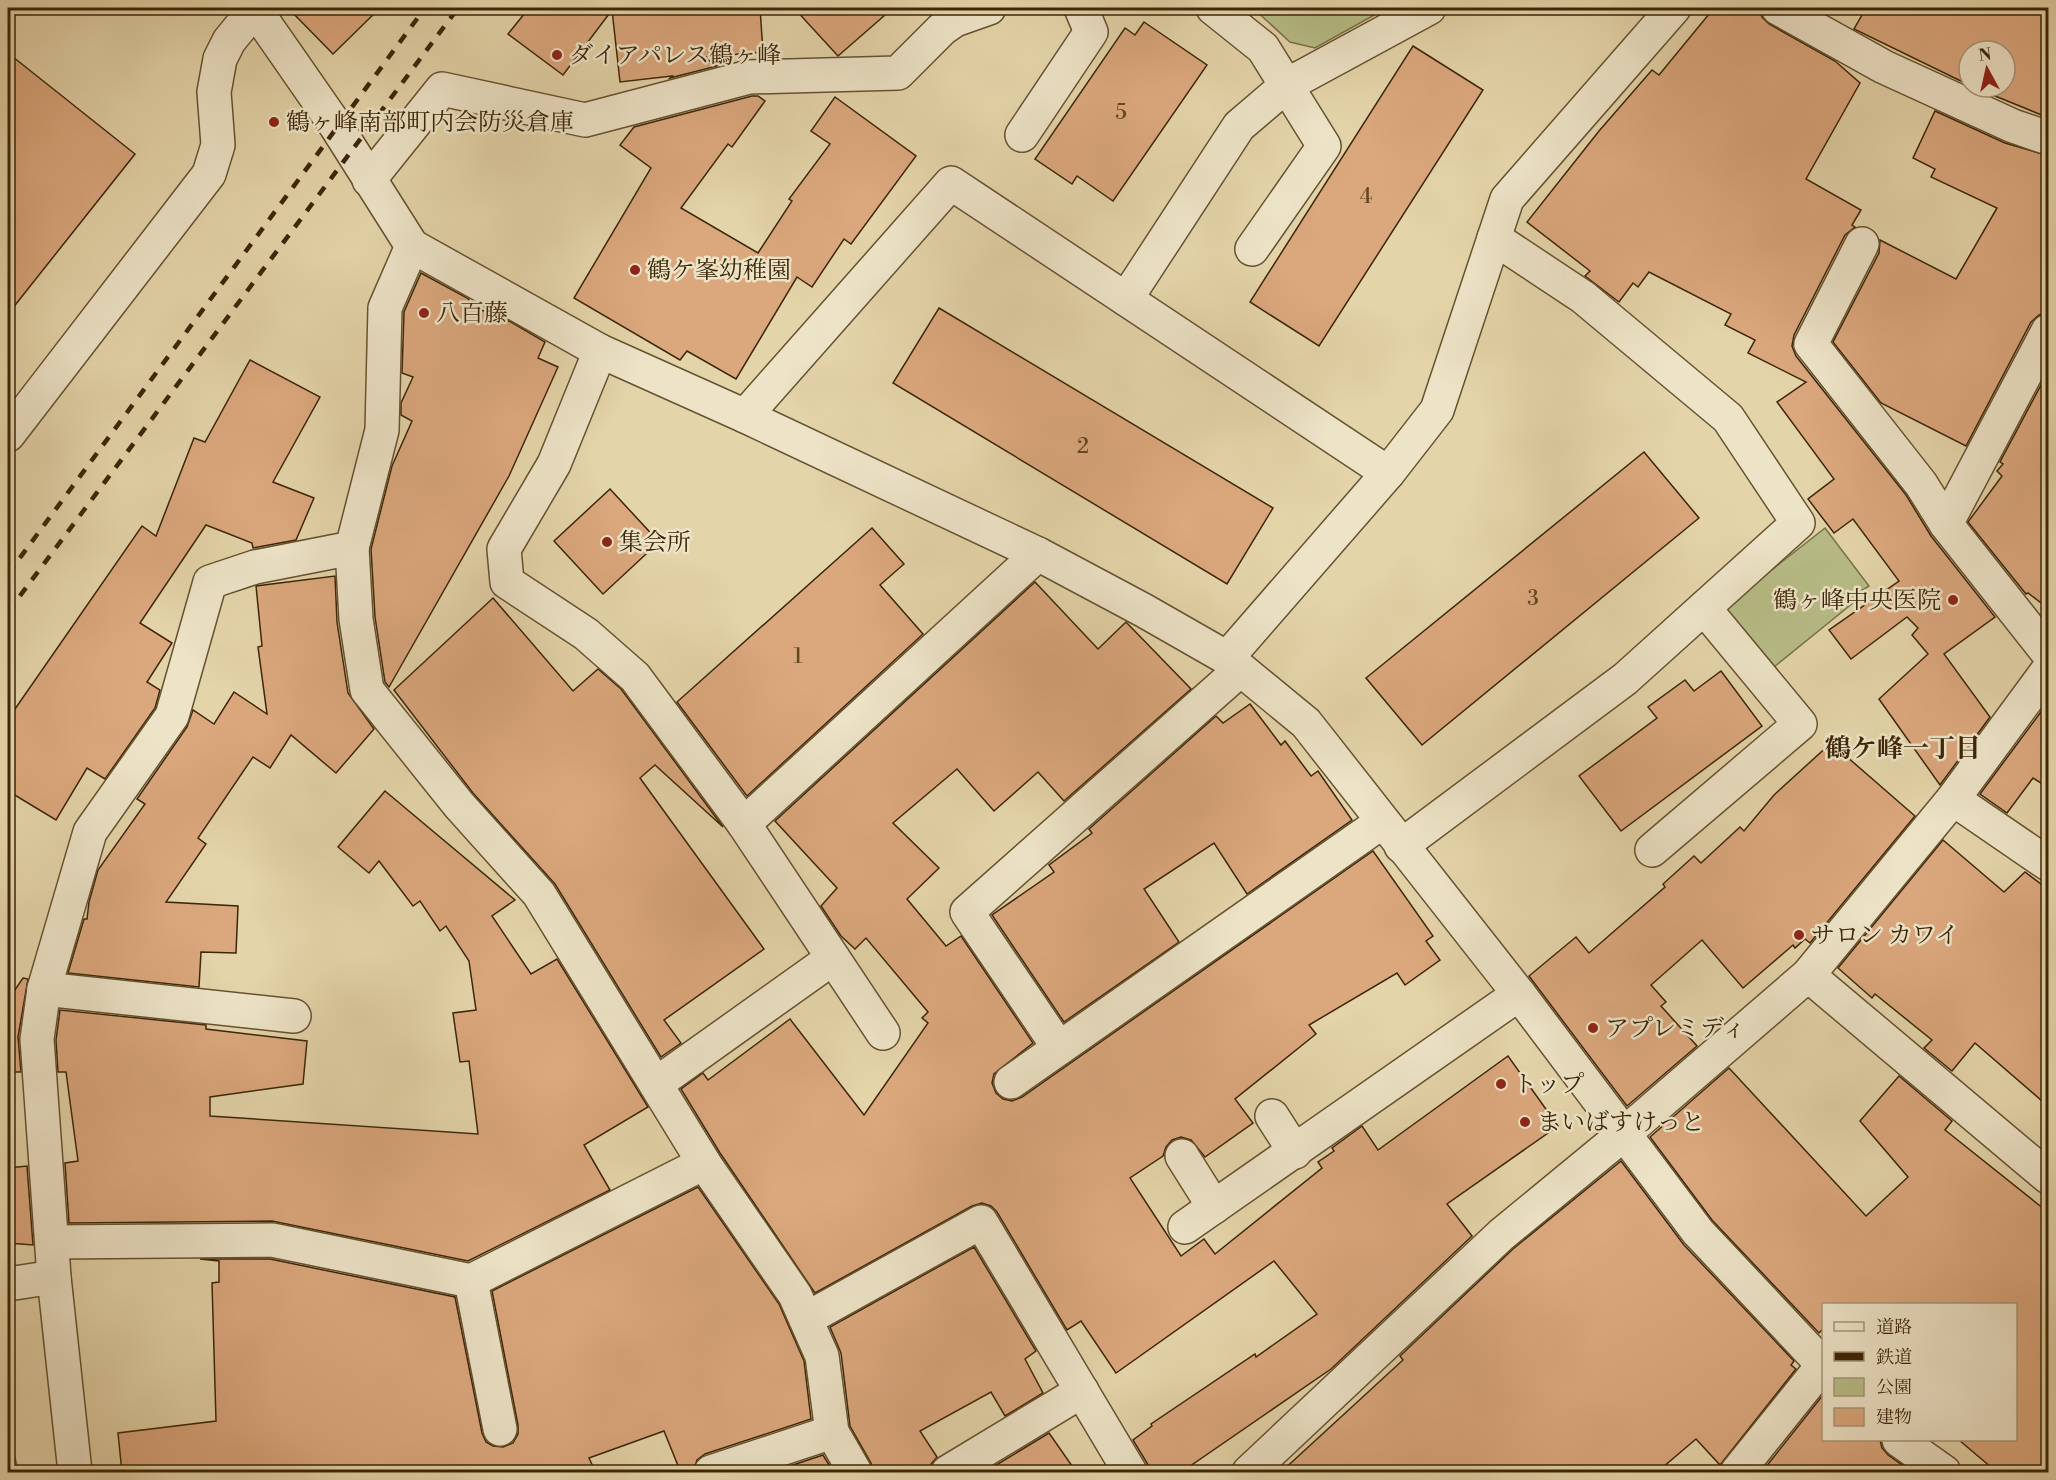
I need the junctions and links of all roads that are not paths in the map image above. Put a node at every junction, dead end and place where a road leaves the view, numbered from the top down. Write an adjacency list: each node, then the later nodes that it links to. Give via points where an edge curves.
1 (255, 8): 12 (street); 21 (street, via 220,59 214,92 218,145 209,174)
2 (989, 8): 8 (street, via 955,20)
3 (1081, 8): 10 (street, via 1091,32)
4 (1213, 8): 9 (street, via 1263,48)
5 (1429, 8): 9 (street)
6 (1674, 8): 13 (street, via 1508,199)
7 (1778, 8): 11 (street, via 1884,67 2013,126)
8 (936, 17): 12 (street, via 898,73 750,77 585,120 442,89)
9 (1287, 85): 16 (street, via 1324,146); 17 (street, via 1239,126)
10 (1022, 135)
11 (2049, 138)
12 (369, 180): 15 (street)
13 (1494, 238): 22 (street, via 1437,410); 26 (street, via 1583,297 1728,418 1798,523)
14 (1862, 244): 23 (street, via 1811,344 1921,484)
15 (412, 246): 19 (street); 24 (street, via 385,308 382,430)
16 (1252, 249)
17 (1126, 299): 20 (street, via 951,183); 22 (street)
18 (2049, 331): 23 (street)
19 (600, 351): 20 (street); 31 (street, via 554,464 504,549 507,582 586,634 635,677)
20 (745, 416): 25 (street)
21 (8, 435)
22 (1388, 473): 28 (street)
23 (1946, 524): 27 (street)
24 (352, 548): 37 (street, via 255,567 210,582 172,716 90,832); 43 (street, via 356,619 367,690 459,805 539,894)
25 (1038, 554): 28 (street); 31 (street)
26 (1704, 608): 32 (street, via 1626,679); 33 (street, via 1800,724)
27 (2049, 653)
28 (1234, 664): 32 (street, via 1306,723); 41 (street, via 967,912)
29 (2049, 670): 30 (street)
30 (1953, 799): 34 (street); 36 (street)
31 (744, 824): 35 (street)
32 (1392, 834): 38 (street); 41 (street)
33 (1652, 850)
34 (2049, 864)
35 (833, 957): 40 (street); 43 (street)
36 (1808, 975): 45 (street); 49 (street)
37 (44, 989): 39 (street); 52 (street, via 37,1039)
38 (1518, 994): 45 (street); 46 (street)
39 (294, 1016)
40 (883, 1033)
41 (1059, 1048): 42 (street)
42 (1011, 1082)
43 (656, 1084): 48 (street)
44 (1272, 1116): 46 (street)
45 (1625, 1133): 57 (street, via 1698,1232); 68 (street, via 1501,1235)
46 (1295, 1152): 50 (street)
47 (1182, 1156): 50 (street)
48 (705, 1163): 54 (street); 56 (street, via 795,1295)
49 (2049, 1177)
50 (1214, 1207): 51 (street)
51 (1185, 1227)
52 (53, 1242): 53 (street); 54 (street, via 272,1240)
53 (54, 1277): 55 (street); 63 (street)
54 (471, 1281): 60 (street)
55 (8, 1284)
56 (806, 1319): 59 (street, via 981,1222); 61 (street, via 822,1356)
57 (1822, 1365)
58 (1822, 1367): 69 (street)
59 (1082, 1391): 66 (street); 67 (street)
60 (500, 1429)
61 (831, 1432): 64 (street); 65 (street)
62 (1900, 1441): 70 (street)
63 (75, 1473)
64 (711, 1473)
65 (855, 1473)
66 (948, 1473)
67 (1130, 1473)
68 (1249, 1473)
69 (1737, 1473)
70 (1944, 1473)

